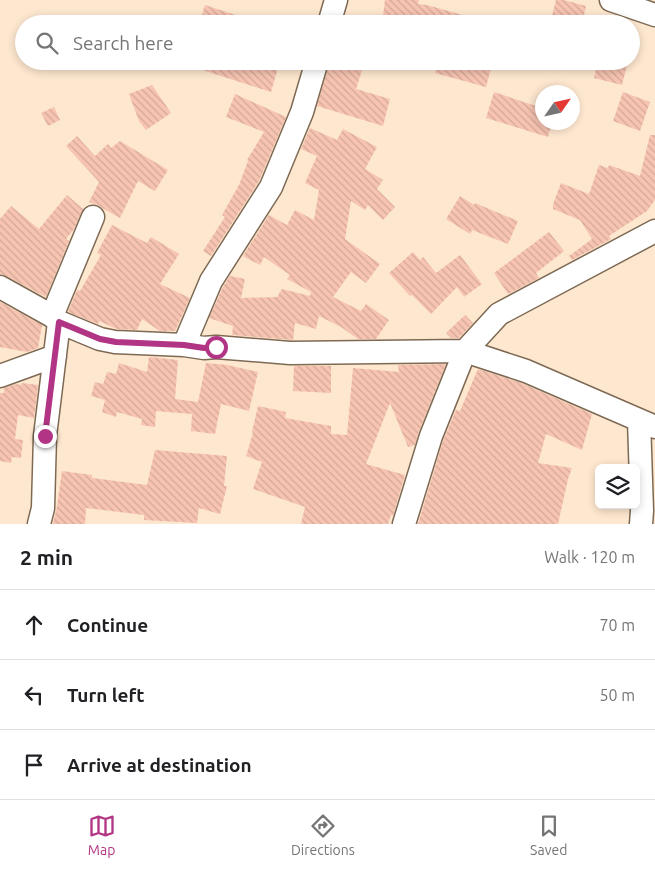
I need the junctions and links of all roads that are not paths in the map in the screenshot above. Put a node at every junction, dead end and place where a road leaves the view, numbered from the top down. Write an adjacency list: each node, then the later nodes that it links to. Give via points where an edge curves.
1 (336, 0): 3 (street)
2 (611, 0): 4 (street)
3 (332, 15)
4 (655, 15)
5 (314, 70): 10 (street, via 302,112 272,186 211,281)
6 (93, 217): 9 (street)
7 (655, 232): 11 (street, via 499,314)
8 (0, 286): 9 (street)
9 (55, 319): 10 (street, via 100,339); 12 (street)
10 (184, 345): 11 (street, via 290,353)
11 (465, 351): 14 (street, via 526,371); 16 (street, via 431,436)
12 (55, 356): 13 (street); 15 (street)
13 (0, 376)
14 (647, 423): 17 (street)
15 (39, 524)
16 (404, 524)
17 (641, 524)

